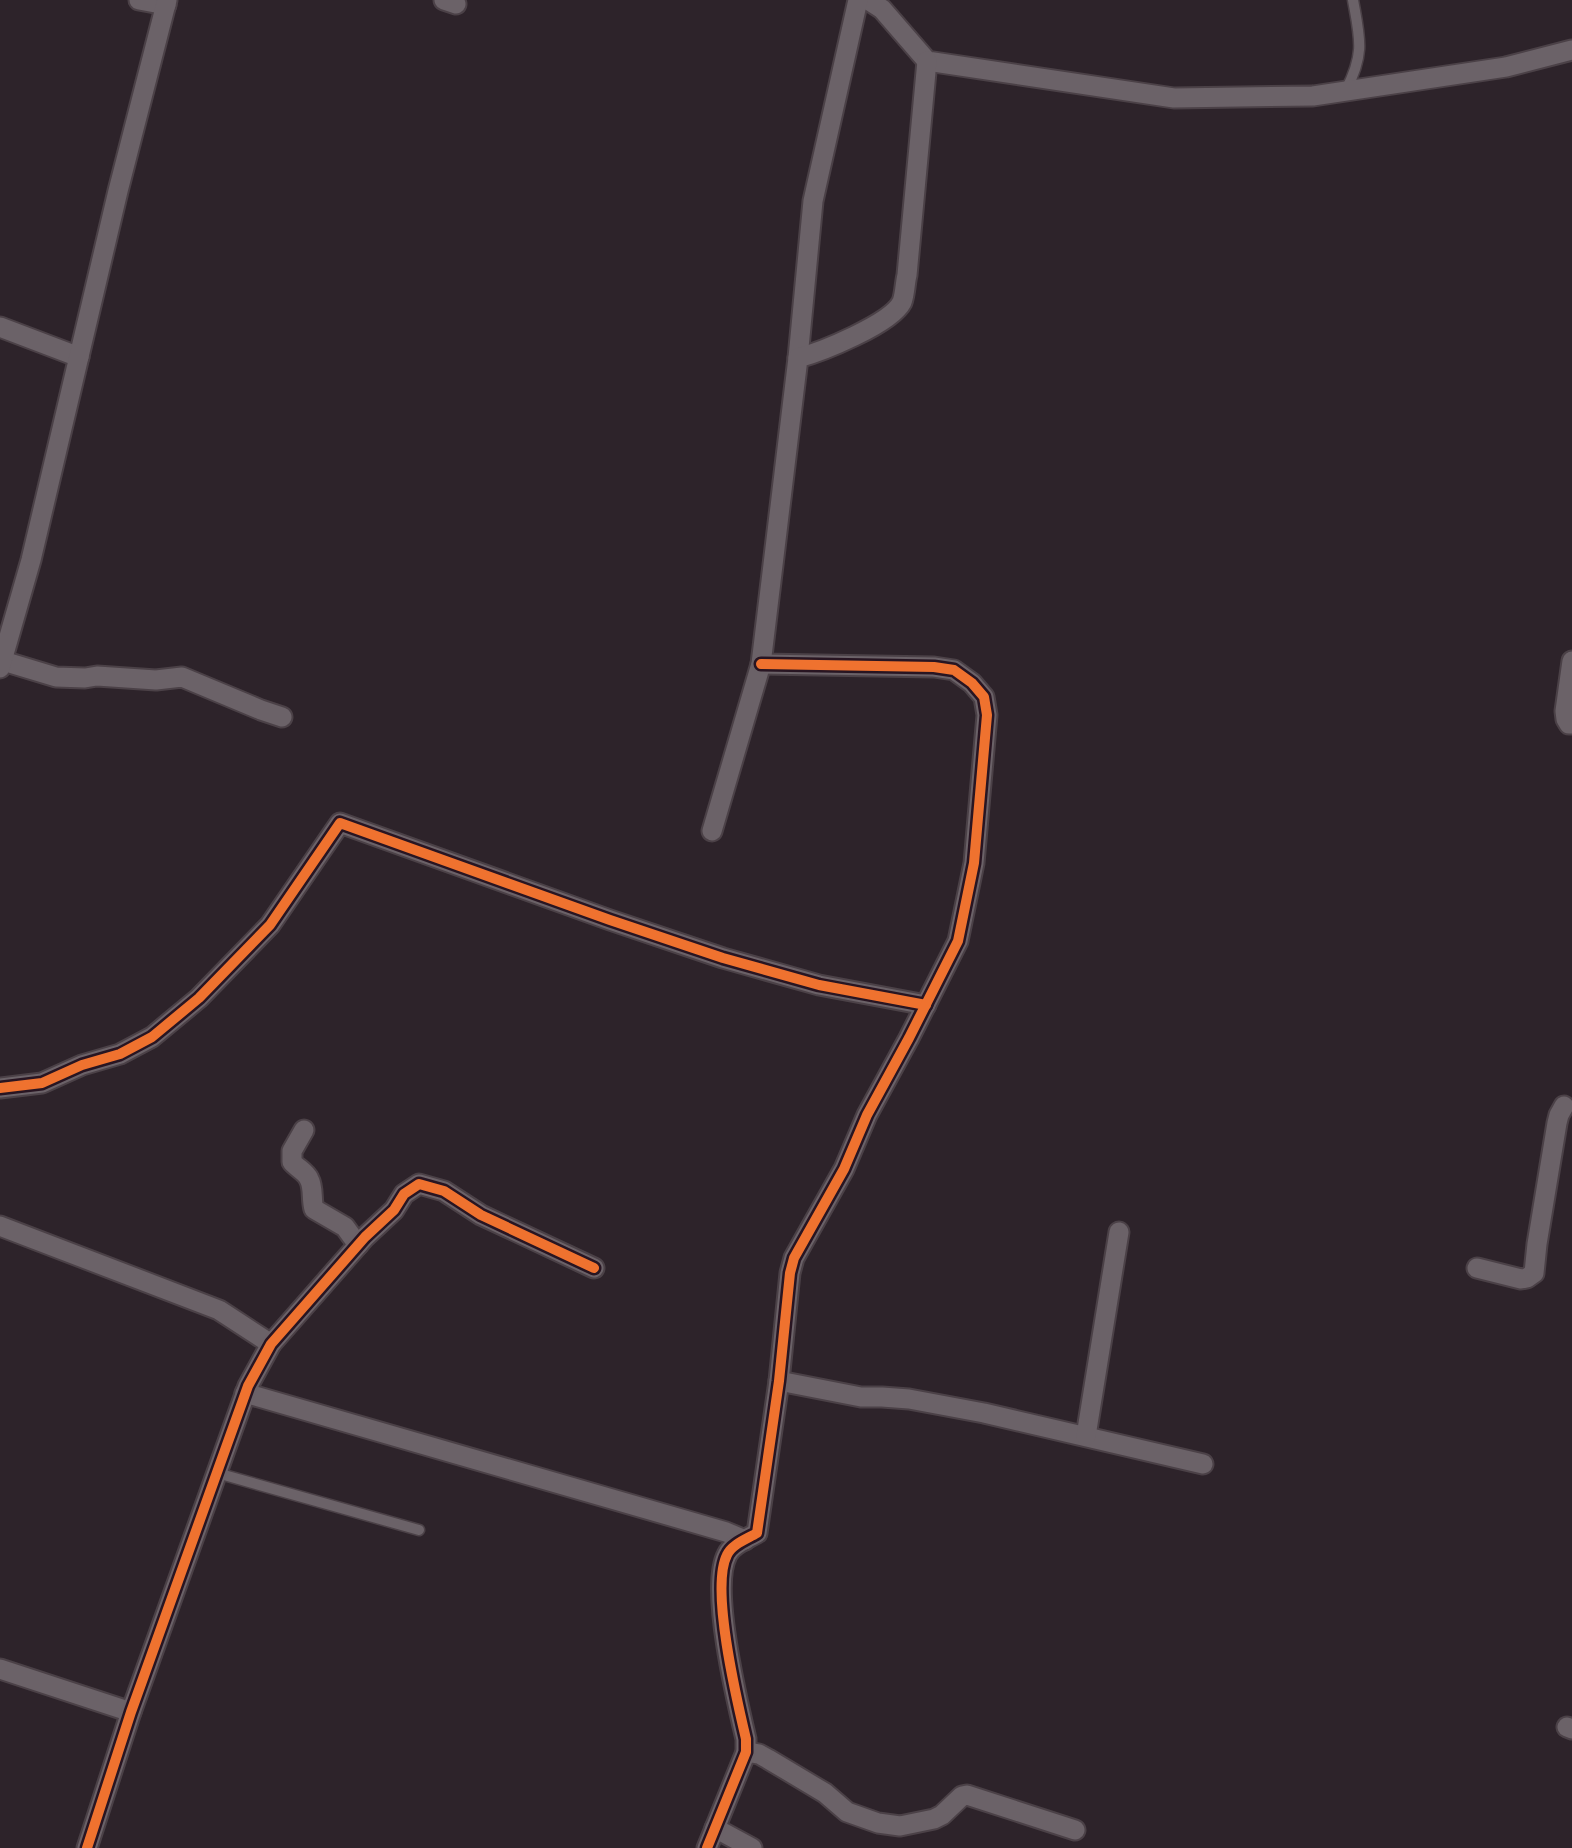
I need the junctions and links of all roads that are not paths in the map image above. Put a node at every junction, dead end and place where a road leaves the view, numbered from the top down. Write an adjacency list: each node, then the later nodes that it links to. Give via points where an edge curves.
1 (139, 0): 5 (street)
2 (858, 0): 11 (street, via 813,201)
3 (868, 0): 7 (street, via 882,9)
4 (1353, 0): 8 (lane, via 1359,58)
5 (166, 3): 10 (street)
6 (1572, 50): 8 (street, via 1506,67)
7 (927, 61): 8 (street, via 1174,98); 11 (street, via 902,302 886,318 855,335)
8 (1345, 92)
9 (0, 327): 10 (street)
10 (79, 357): 13 (street)
11 (798, 358): 14 (street)
12 (1572, 661): 16 (street, via 1566,719)
13 (1, 663): 15 (street, via 56,677 182,677)
14 (761, 664): 17 (street); 18 (street, via 934,667 954,670 984,697 987,715 974,863 958,941)
15 (282, 717)
16 (1572, 724)
17 (712, 831)
18 (926, 1005): 19 (street, via 819,985 723,958 340,823 270,925 199,998 152,1037 42,1083); 28 (street, via 794,1258)
19 (0, 1088)
20 (1561, 1106): 26 (street, via 1534,1273 1521,1279)
21 (304, 1130): 24 (street, via 292,1152 292,1162 310,1181 312,1206 345,1227)
22 (0, 1226): 27 (street, via 219,1310)
23 (1119, 1232): 30 (street)
24 (358, 1245): 25 (street, via 404,1194 419,1184 444,1191 481,1215); 27 (street)
25 (594, 1268)
26 (1477, 1268)
27 (271, 1344): 29 (street)
28 (779, 1381): 30 (street, via 984,1413); 34 (street, via 757,1533)
29 (245, 1393): 32 (street); 34 (street)
30 (1086, 1437): 31 (street)
31 (1203, 1464)
32 (217, 1473): 33 (lane); 36 (street)
33 (419, 1530)
34 (746, 1540): 37 (street, via 728,1552 722,1600)
35 (0, 1669): 36 (street)
36 (131, 1712): 40 (street)
37 (746, 1752): 38 (street); 39 (street, via 768,1759 857,1817 878,1823 900,1826 934,1819 967,1795)
38 (715, 1828): 41 (street); 42 (street)
39 (1075, 1829)
40 (88, 1848)
41 (707, 1848)
42 (752, 1848)

